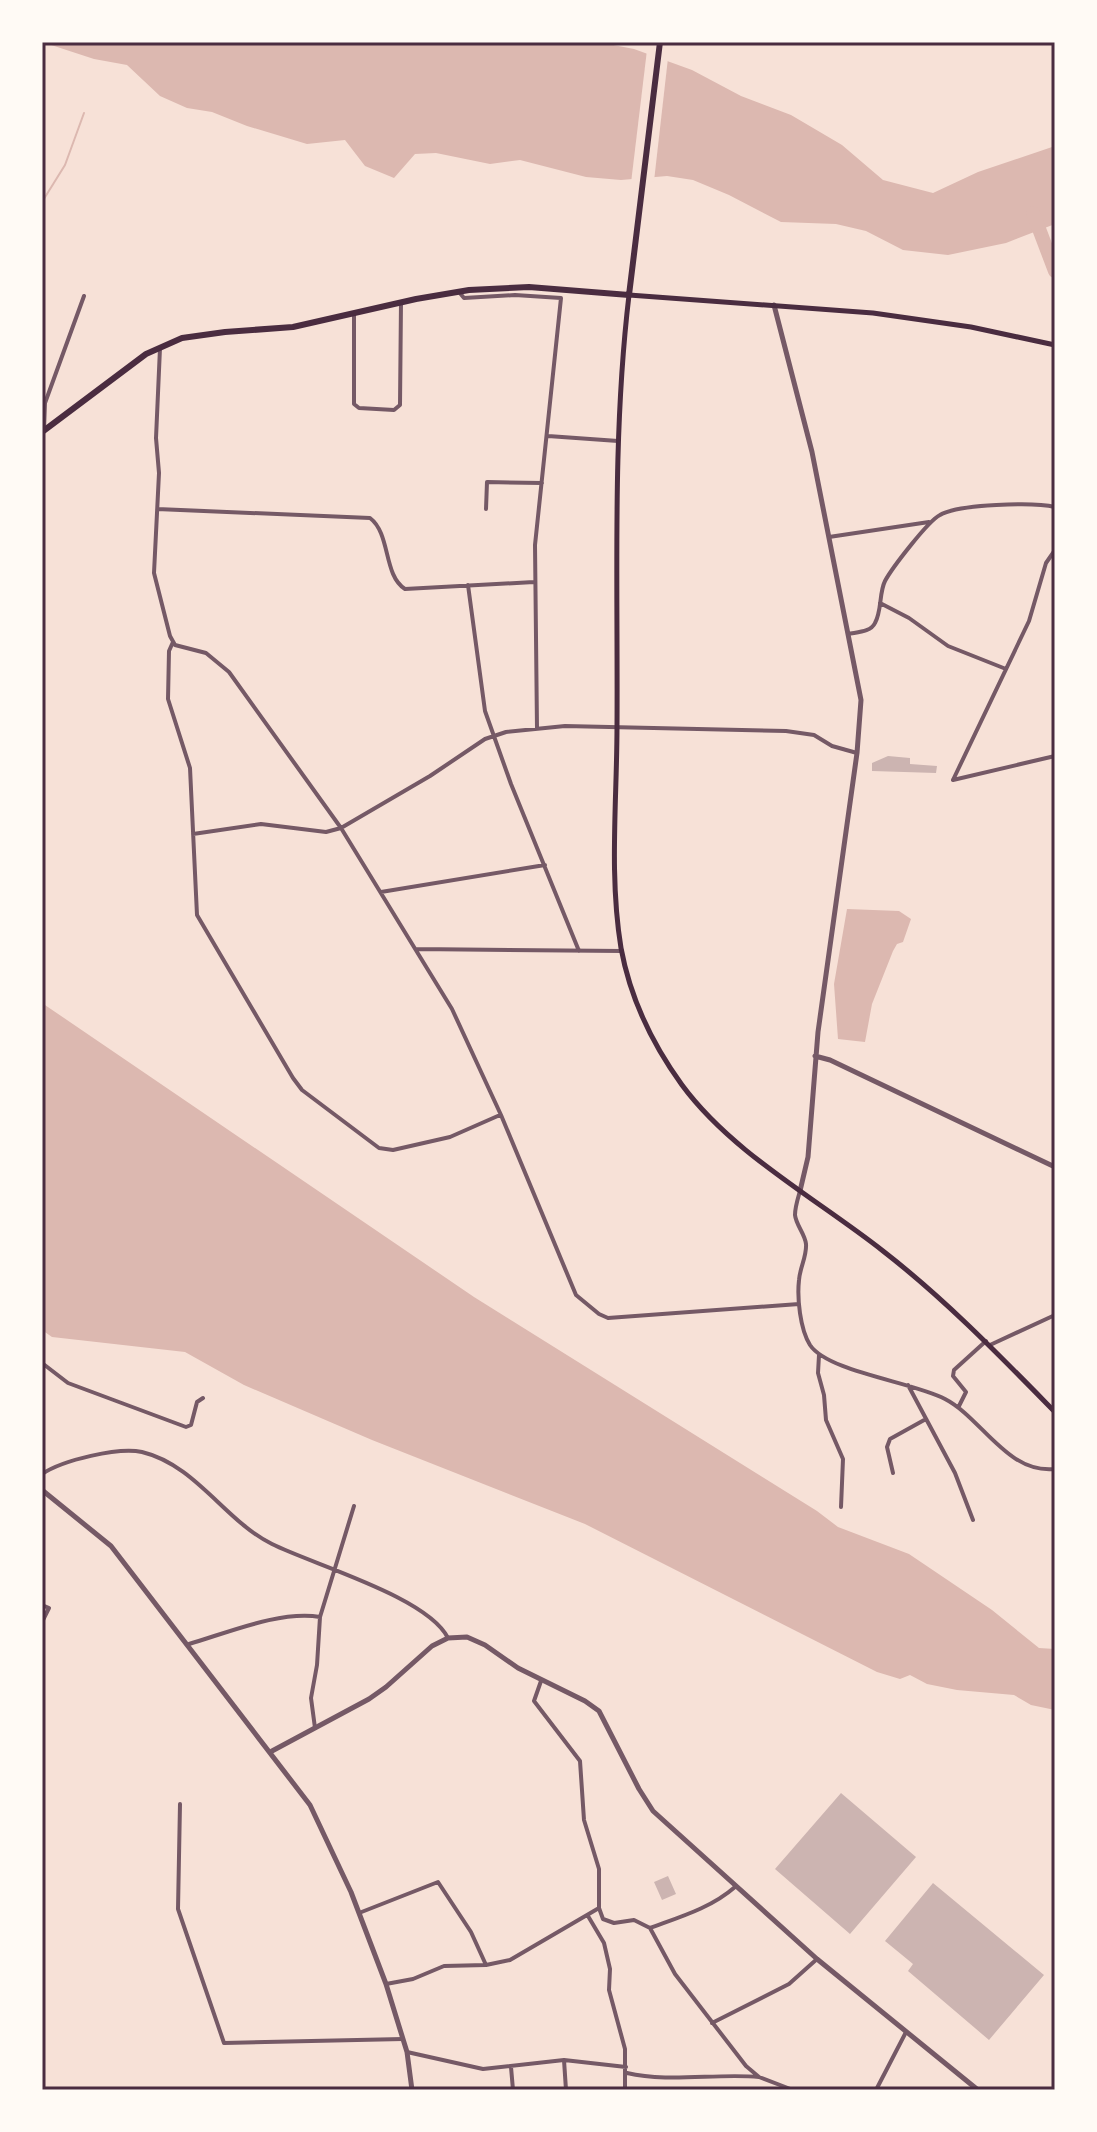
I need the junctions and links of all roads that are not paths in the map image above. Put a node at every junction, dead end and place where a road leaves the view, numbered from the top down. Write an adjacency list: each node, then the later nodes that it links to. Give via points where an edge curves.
1 (660, 42): 3 (main road)
2 (459, 292): 3 (main road, via 529,287); 5 (main road); 11 (street, via 464,298 561,298)
3 (629, 295): 6 (main road); 12 (main road)
4 (84, 296): 10 (street, via 45,403)
5 (401, 302): 7 (main road); 7 (street, via 400,405 394,410 354,404)
6 (774, 305): 8 (main road, via 873,313); 18 (street)
7 (354, 314): 9 (main road, via 293,327 199,334)
8 (1055, 345)
9 (160, 346): 10 (main road); 15 (street)
10 (43, 431)
11 (547, 436): 12 (street); 13 (street)
12 (618, 441): 26 (main road)
13 (542, 483): 16 (street, via 487,482); 20 (street)
14 (1055, 507): 17 (street, via 959,509)
15 (157, 509): 21 (street, via 370,518 401,588); 24 (street, via 154,573)
16 (486, 509)
17 (929, 522): 18 (street); 22 (street, via 890,572)
18 (829, 537): 23 (street)
19 (1055, 550): 25 (street)
20 (534, 582): 21 (street); 27 (street)
21 (468, 585): 28 (street, via 484,707)
22 (880, 603): 23 (street, via 869,629); 25 (street, via 948,646)
23 (848, 634): 29 (street, via 861,700)
24 (173, 642): 31 (street, via 206,653 229,672); 32 (street, via 168,699 190,768)
25 (1006, 669): 30 (street, via 953,780)
26 (617, 726): 27 (street); 29 (street, via 786,731 814,735); 37 (main road, via 615,879)
27 (537, 729): 28 (street)
28 (494, 735): 31 (street); 33 (street)
29 (857, 753): 38 (street)
30 (1055, 756)
31 (341, 828): 32 (street, via 316,832 261,824); 34 (street)
32 (193, 834): 39 (street, via 199,921 302,1090 379,1148 393,1150 450,1137)
33 (546, 865): 34 (street); 36 (street)
34 (381, 892): 35 (street)
35 (416, 949): 36 (street); 39 (street, via 452,1009)
36 (579, 951): 37 (street)
37 (622, 951): 41 (main road, via 643,1017 683,1085 711,1119)
38 (815, 1056): 40 (street); 41 (street, via 808,1157)
39 (501, 1115): 42 (street, via 567,1278 576,1295 599,1314 608,1318)
40 (1055, 1167)
41 (800, 1191): 42 (street, via 795,1215 806,1242); 44 (main road, via 915,1276)
42 (799, 1304): 45 (street, via 806,1338)
43 (1055, 1315): 44 (street)
44 (988, 1343): 49 (street, via 954,1370 966,1392); 50 (main road)
45 (819, 1355): 47 (street); 57 (street, via 826,1420 843,1459)
46 (42, 1363): 48 (street, via 68,1383 186,1427)
47 (908, 1385): 49 (street); 51 (street)
48 (203, 1398)
49 (959, 1406): 52 (street, via 1020,1461)
50 (1055, 1412)
51 (926, 1419): 53 (street, via 890,1439); 58 (street)
52 (1055, 1469)
53 (893, 1473)
54 (42, 1474): 59 (street, via 72,1459 125,1451 160,1457 270,1544)
55 (42, 1490): 64 (street, via 111,1546)
56 (354, 1506): 59 (street)
57 (841, 1507)
58 (973, 1520)
59 (334, 1570): 61 (street); 63 (street, via 410,1606 443,1627)
60 (42, 1605): 62 (street, via 49,1608)
61 (320, 1617): 64 (street, via 303,1614); 66 (street, via 311,1698)
62 (42, 1622)
63 (448, 1638): 65 (street, via 467,1637 485,1645); 66 (street, via 377,1693)
64 (189, 1644): 67 (street)
65 (541, 1681): 69 (street, via 599,1711 653,1811); 70 (street, via 534,1701 580,1761 584,1820 599,1869)
66 (315, 1728): 67 (street)
67 (272, 1751): 71 (street, via 310,1805)
68 (180, 1804): 79 (street, via 178,1909 224,2043)
69 (735, 1887): 73 (street, via 723,1898); 74 (street)
70 (599, 1908): 72 (street); 73 (street, via 608,1922 634,1920)
71 (359, 1913): 75 (street, via 438,1882); 76 (street)
72 (587, 1915): 75 (street, via 510,1960); 83 (street, via 604,1943)
73 (650, 1928): 77 (street, via 675,1974)
74 (817, 1959): 77 (street, via 789,1984); 78 (street)
75 (486, 1965): 76 (street, via 444,1966)
76 (386, 1984): 79 (street)
77 (712, 2023): 84 (street)
78 (906, 2032): 90 (street); 91 (street)
79 (403, 2039): 80 (street)
80 (407, 2052): 82 (street, via 474,2068); 85 (street)
81 (564, 2060): 82 (street); 83 (street); 87 (street)
82 (511, 2067): 86 (street)
83 (626, 2070): 84 (street, via 650,2077); 88 (street)
84 (759, 2077): 89 (street)
85 (412, 2090)
86 (513, 2090)
87 (566, 2090)
88 (625, 2090)
89 (793, 2090)
90 (876, 2090)
91 (977, 2090)

